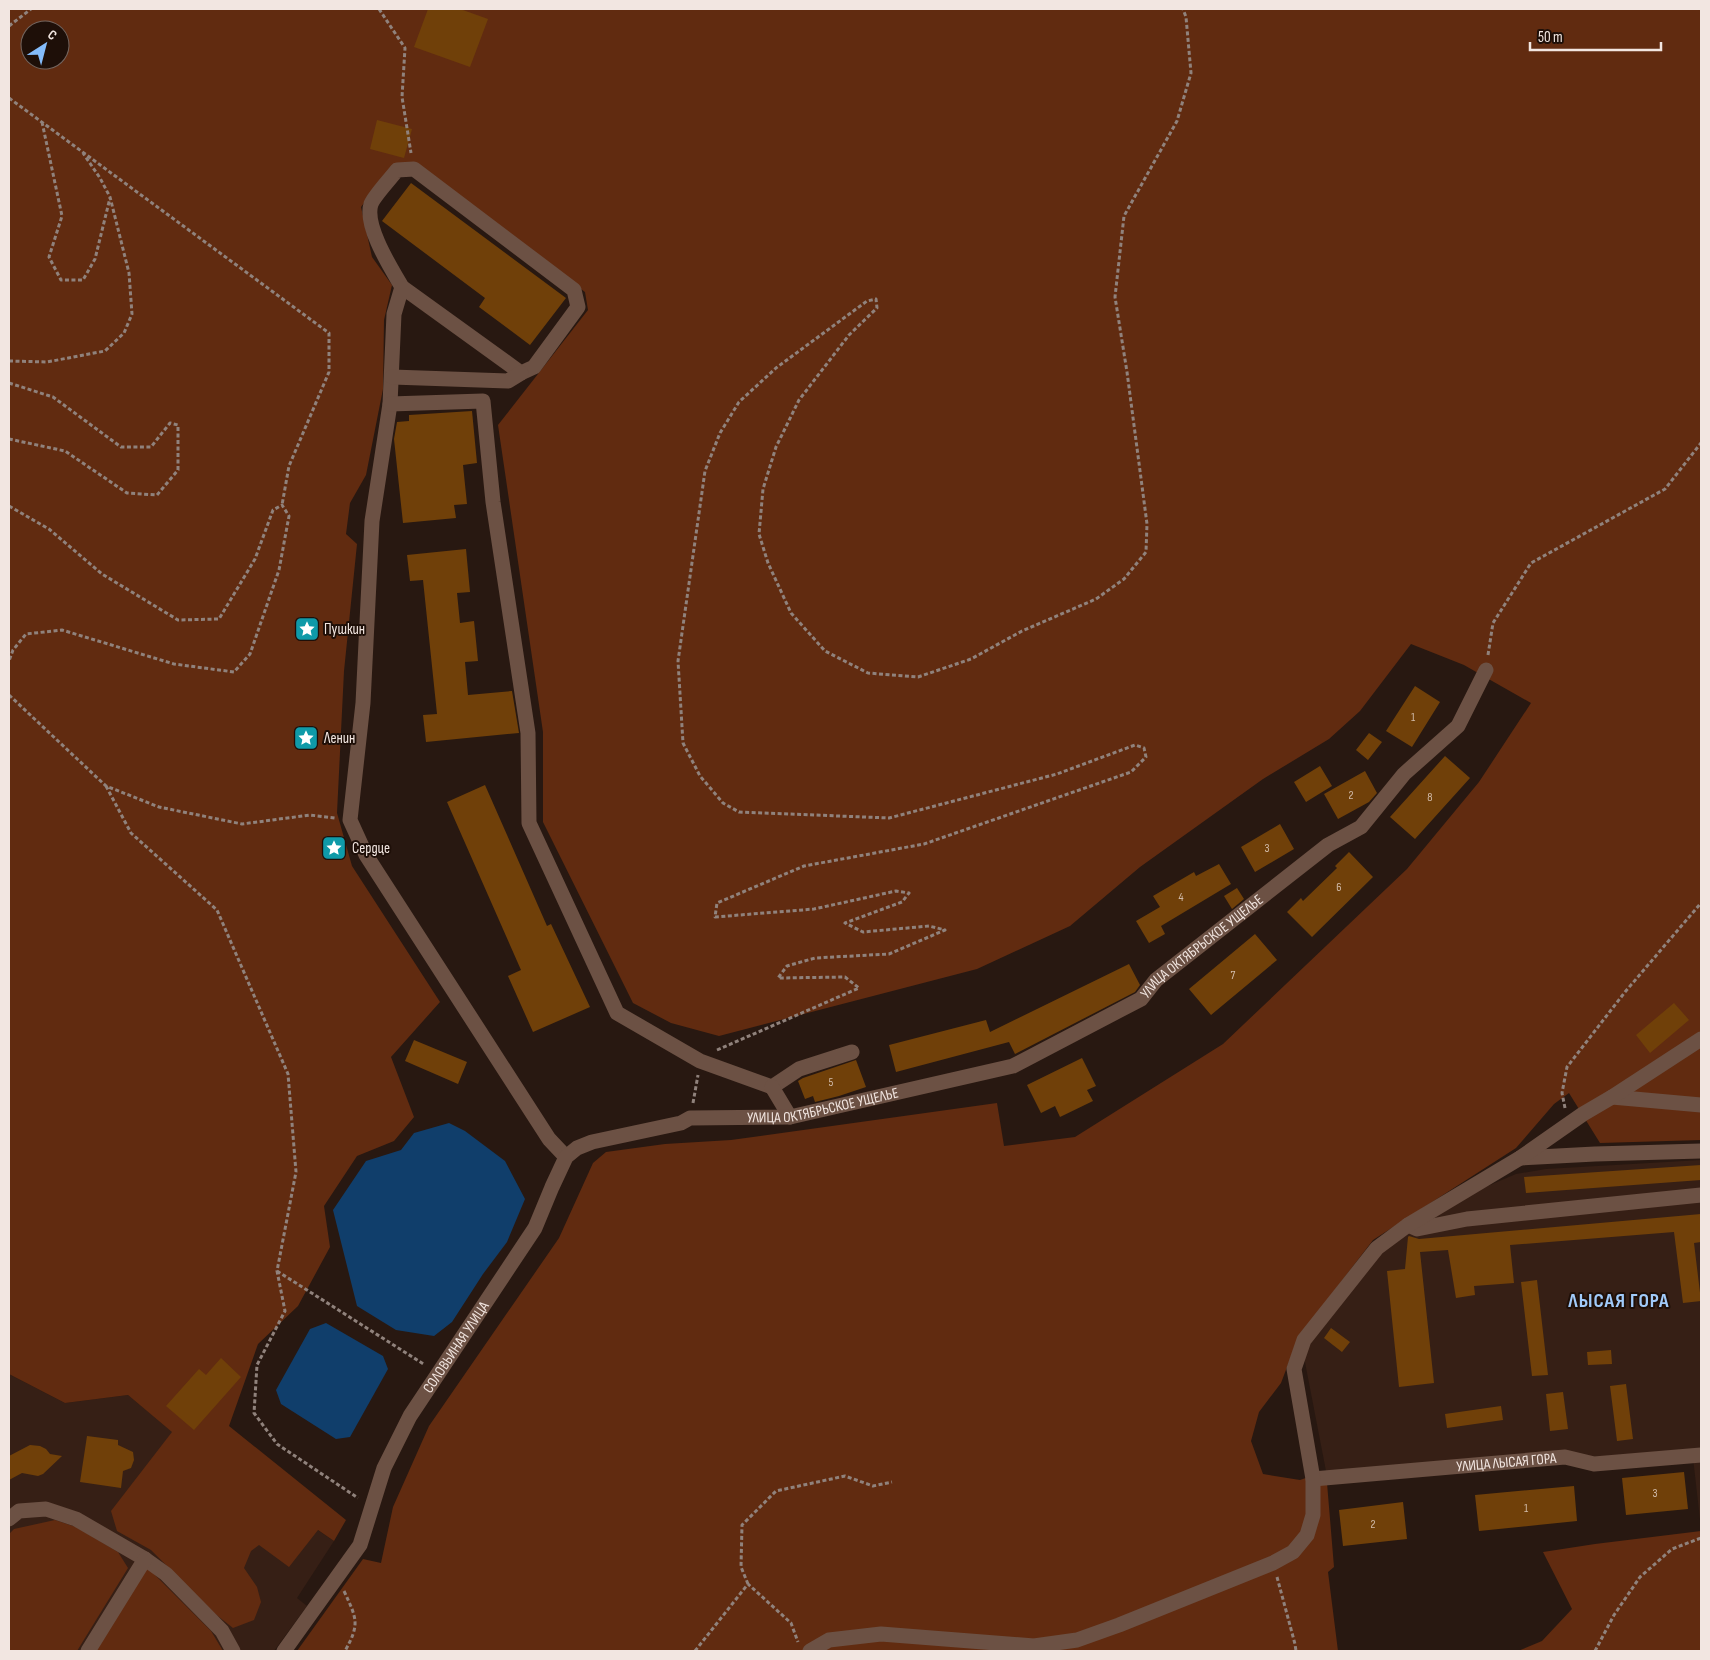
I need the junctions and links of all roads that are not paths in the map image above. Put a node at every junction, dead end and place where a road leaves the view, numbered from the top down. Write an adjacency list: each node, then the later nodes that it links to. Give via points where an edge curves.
1 (402, 287): 2 (street); 2 (street, via 379,247 370,218 371,204 396,170 414,169 574,290 578,307 534,367); 3 (street, via 394,314)
2 (521, 373): 3 (street, via 508,381)
3 (392, 377): 4 (street)
4 (390, 404): 8 (street, via 483,400 493,502 528,733 530,823 617,1012 700,1061); 13 (street, via 372,521 363,703 350,820 366,855 549,1139)
5 (1486, 670): 11 (street, УЛИЦА ОКТЯБРЬСКОЕ УЩЕЛЬЕ, via 1458,726 1404,774 1361,827 1328,845 1156,980 1142,999 1013,1066)
6 (1701, 1039): 9 (street)
7 (852, 1052): 8 (street, via 799,1069)
8 (772, 1087): 11 (street)
9 (1612, 1097): 10 (street); 14 (street)
10 (1701, 1105)
11 (790, 1117): 13 (street, УЛИЦА ОКТЯБРЬСКОЕ УЩЕЛЬЕ, via 690,1118 681,1123 592,1142)
12 (1701, 1152): 14 (street)
13 (566, 1157): 23 (street, СОЛОВЬИНАЯ УЛИЦА, via 535,1228 410,1416 384,1468 360,1545)
14 (1520, 1158): 16 (street)
15 (1701, 1195): 16 (street, via 1467,1220 1418,1229)
16 (1408, 1225): 18 (street, via 1377,1248 1304,1340 1294,1369)
17 (1700, 1456): 18 (street, УЛИЦА ЛЫСАЯ ГОРА, via 1594,1464 1565,1457)
18 (1313, 1479): 24 (street, via 1313,1515 1307,1535 1293,1552 1273,1563 1077,1640 1034,1646 881,1634 828,1640)
19 (9, 1519): 20 (street, via 19,1511 46,1509 76,1519)
20 (146, 1559): 21 (street); 22 (street, via 166,1574 222,1631)
21 (88, 1651)
22 (233, 1651)
23 (284, 1651)
24 (810, 1651)

